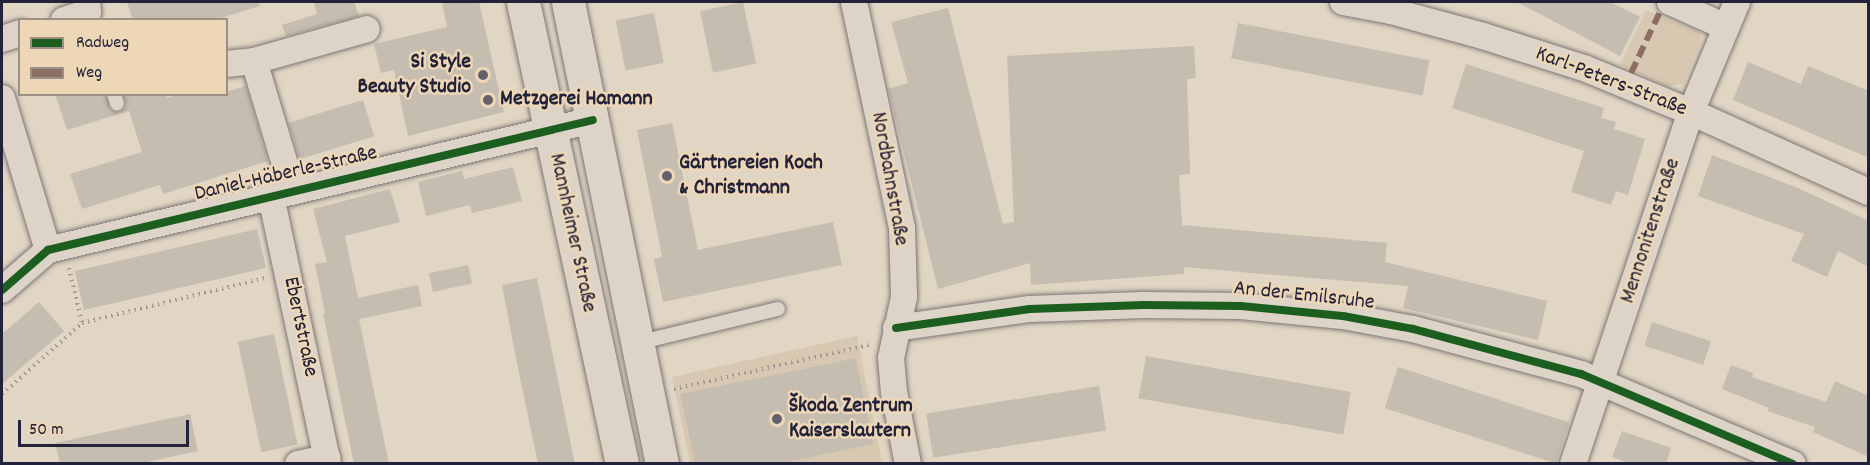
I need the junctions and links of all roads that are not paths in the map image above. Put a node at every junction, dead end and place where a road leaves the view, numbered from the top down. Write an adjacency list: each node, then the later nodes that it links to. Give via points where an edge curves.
1 (523, 2): 16 (main road, Mannheimer Straße)
2 (568, 2): 15 (main road, Mannheimer Straße)
3 (860, 2): 22 (street, Nordbahnstraße, via 902,228 904,297)
4 (1343, 2): 14 (street, Karl-Peters-Straße, via 1483,36 1584,68)
5 (1670, 2): 7 (street)
6 (1737, 2): 7 (street, Mennonitenstraße)
7 (1726, 27): 14 (street, Mennonitenstraße)
8 (367, 29): 11 (street)
9 (18, 34): 10 (street)
10 (2, 39)
11 (254, 61): 12 (street); 18 (street, Daniel-Häberle-Straße)
12 (228, 64)
13 (2, 98): 19 (street)
14 (1691, 111): 17 (street, Karl-Peters-Straße); 24 (street, Mennonitenstraße)
15 (593, 120): 16 (street, Daniel-Häberle-Straße); 23 (main road, Mannheimer Straße)
16 (551, 130): 18 (street, Daniel-Häberle-Straße); 27 (main road, Mannheimer Straße)
17 (1869, 192)
18 (282, 193): 19 (street, Daniel-Häberle-Straße); 25 (street, Ebertstraße)
19 (48, 250): 20 (street, Daniel-Häberle-Straße)
20 (2, 290)
21 (778, 309): 23 (lane)
22 (896, 328): 24 (street, An der Emilsruhe, via 1030,309 1240,306 1344,316 1413,329 1581,374); 29 (street, Nordbahnstraße, via 891,358 893,381)
23 (637, 343): 28 (main road, Mannheimer Straße)
24 (1601, 383): 30 (street, Mennonitenstraße); 31 (street, An der Emilsruhe, via 1699,421)
25 (328, 461): 26 (street, Ebertstraße)
26 (298, 464)
27 (622, 464)
28 (662, 464)
29 (908, 464)
30 (1574, 464)
31 (1793, 464)

